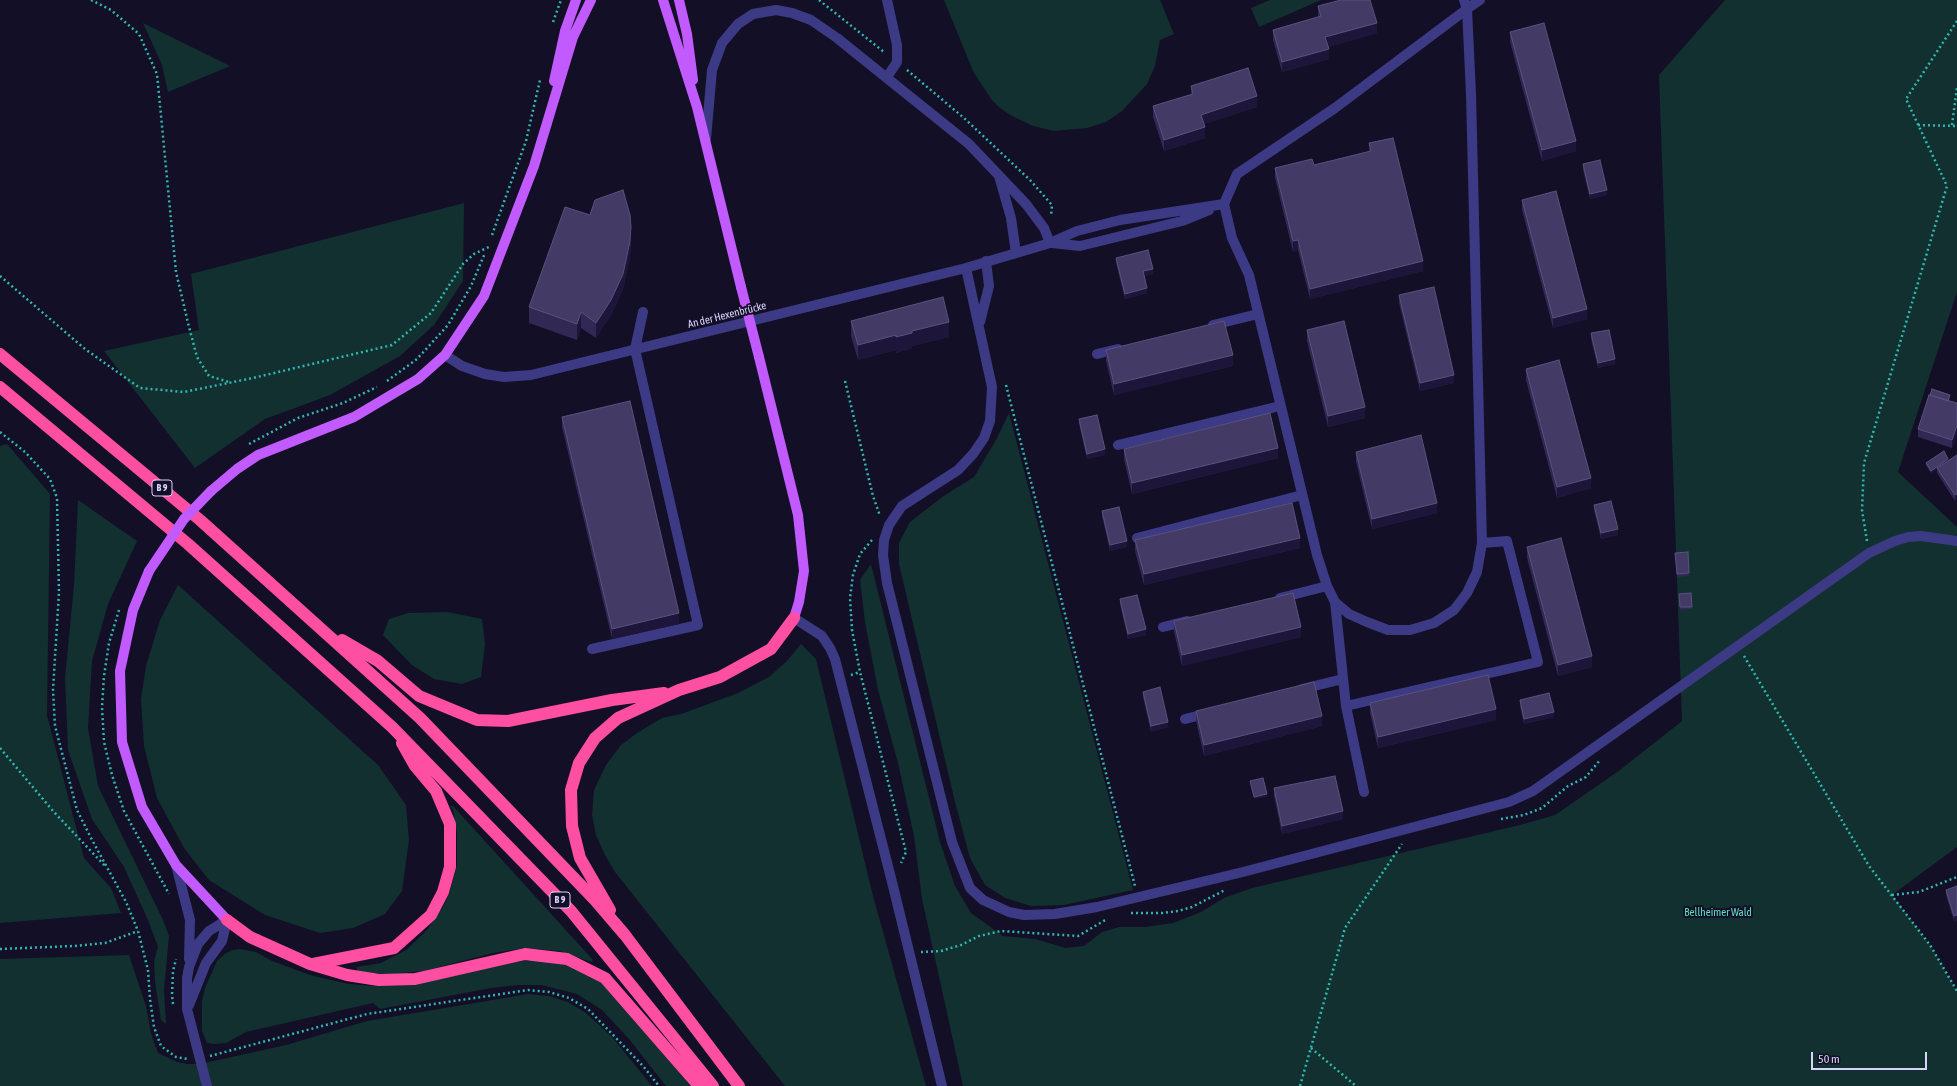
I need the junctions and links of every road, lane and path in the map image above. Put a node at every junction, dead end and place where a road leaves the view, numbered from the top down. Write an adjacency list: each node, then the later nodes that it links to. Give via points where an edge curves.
1 (91, 0): 41 (path, via 111,10 139,34 157,74 176,272 188,323 197,357 209,376)
2 (561, 0): 12 (path)
3 (576, 0): 21 (main road, via 558,59)
4 (591, 0): 21 (main road, via 573,37)
5 (663, 0): 17 (main road, B 9)
6 (679, 0): 17 (main road, B 9, via 687,34)
7 (819, 0): 13 (path)
8 (887, 0): 13 (street, via 897,45)
9 (1480, 0): 10 (street)
10 (1466, 4): 24 (street, via 1335,108 1237,174); 52 (street)
11 (1957, 21): 18 (path, via 1906,99)
12 (553, 24)
13 (897, 62): 14 (street)
14 (883, 74): 22 (street, via 811,20 776,10 753,14 738,24 722,43 716,56 709,94); 23 (street, via 969,144)
15 (541, 78): 26 (path, via 526,141)
16 (1957, 87): 19 (path)
17 (697, 107): 22 (main road, B 9)
18 (1918, 125): 19 (path); 53 (path, via 1947,186 1864,463 1862,510)
19 (1952, 125): 20 (path)
20 (1957, 126)
21 (547, 127): 39 (main road, via 484,296)
22 (706, 139): 57 (main road, B 9, bridge, via 798,515 804,571)
23 (998, 174): 25 (street, via 1026,204 1044,228); 27 (street, via 1011,218)
24 (1224, 204): 25 (street, via 1120,220 1077,231); 25 (street, via 1182,221 1080,246); 32 (street, via 1232,238 1248,275)
25 (1050, 243): 27 (street, An der Hexenbrücke)
26 (488, 247): 41 (path, via 474,254 463,264 431,313 392,346); 46 (path, via 471,286 448,325 417,359 382,385 343,403 298,418)
27 (1016, 253): 28 (street, An der Hexenbrücke)
28 (986, 261): 29 (street, An der Hexenbrücke); 33 (street, via 989,286)
29 (966, 268): 33 (street); 36 (street, An der Hexenbrücke)
30 (0, 276): 41 (path, via 85,349 140,388 184,392)
31 (643, 312): 36 (street)
32 (1258, 314): 34 (street); 44 (street)
33 (979, 327): 49 (street, via 992,387 990,420 984,438 958,470 902,506)
34 (1204, 328)
35 (1128, 347): 38 (street)
36 (636, 349): 39 (street, An der Hexenbrücke, via 530,375 504,377 462,366); 61 (street, via 698,625)
37 (0, 354): 59 (highway, B 9, via 200,520)
38 (1097, 354)
39 (444, 355): 73 (main road, bridge, via 418,379 354,417 258,456 237,469 184,519 149,571 133,610 120,671 122,742 142,807)
40 (845, 380): 49 (path, via 873,496 882,518)
41 (230, 382)
42 (1005, 383): 78 (path)
43 (0, 387): 69 (highway, B 9, via 188,544)
44 (1280, 406): 47 (street); 48 (street)
45 (0, 432): 74 (path, via 25,452 50,479 58,498 59,592 53,690 55,726 77,810)
46 (248, 445)
47 (1118, 445)
48 (1302, 495): 50 (street); 54 (street)
49 (889, 525): 76 (path, via 869,542 860,554 853,575 850,598 852,630 860,672 906,852); 78 (street, via 883,555 887,583 952,842 970,888 996,908 1024,915 1062,913)
50 (1137, 538)
51 (1957, 541): 53 (street, via 1921,536 1908,537 1895,540)
52 (1482, 543): 56 (street, via 1477,572 1467,593 1454,610 1434,623 1410,630 1388,630 1355,616); 66 (street, via 1507,541 1538,662)
53 (1868, 553): 72 (street, via 1533,791 1509,802)
54 (1327, 586): 55 (street); 56 (street)
55 (1267, 601)
56 (1335, 602): 63 (street)
57 (794, 618): 64 (highway, B 9, via 771,649 720,677); 76 (street, via 822,636 830,648)
58 (1200, 618): 60 (street)
59 (320, 627): 64 (highway, B 9, via 378,661 419,696 477,720 508,721 612,700); 81 (highway, B 9, via 420,718 595,900)
60 (1163, 627)
61 (592, 649)
62 (1742, 651): 77 (path, via 1868,866)
63 (1343, 679): 65 (street); 66 (street)
64 (679, 690): 81 (highway, B 9, via 618,718 595,738 579,763 571,790 572,826 580,858)
65 (1290, 692)
66 (1346, 706): 71 (street)
67 (1222, 710): 68 (street)
68 (1185, 720)
69 (392, 727): 83 (highway, B 9, via 415,766 436,791 450,824 450,867 443,892 430,915 394,948); 92 (highway, B 9, via 571,911)
70 (0, 748): 74 (path, via 52,811)
71 (1364, 792)
72 (1402, 831): 78 (street); 87 (path, via 1403,842 1346,928)
73 (176, 865): 79 (main road); 84 (street, via 190,920)
74 (110, 871): 80 (path)
75 (1957, 877): 77 (path, via 1919,892)
76 (892, 882): 94 (street)
77 (1892, 895): 85 (path, via 1930,945)
78 (1138, 897)
79 (227, 920): 83 (highway, via 250,937); 84 (street, via 209,931 198,944); 86 (street, via 222,941 206,963)
80 (138, 931): 82 (path, via 105,943); 88 (path, via 148,970 154,1027 161,1046 176,1057)
81 (625, 935): 93 (highway, B 9)
82 (0, 949)
83 (310, 964): 91 (highway, via 348,975 379,980 415,978 525,954 567,959 606,978)
84 (189, 967): 86 (street)
85 (1957, 991)
86 (187, 1010): 88 (street)
87 (1311, 1048): 95 (path); 96 (path)
88 (199, 1058): 89 (street); 90 (path, via 368,1014 528,990 569,998 588,1009)
89 (207, 1086)
90 (659, 1086)
91 (699, 1086)
92 (713, 1086)
93 (739, 1086)
94 (942, 1086)
95 (1300, 1086)
96 (1356, 1086)

